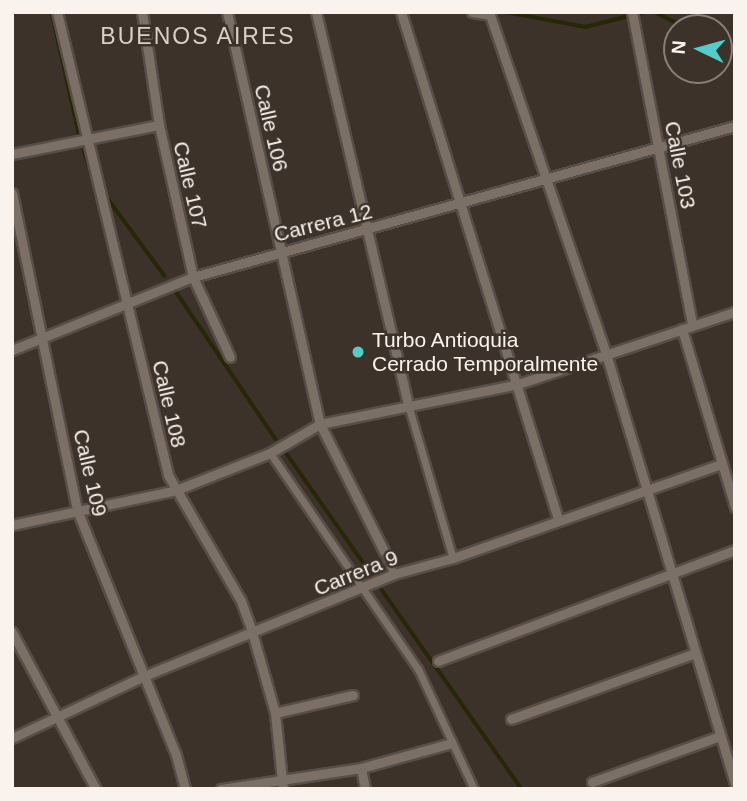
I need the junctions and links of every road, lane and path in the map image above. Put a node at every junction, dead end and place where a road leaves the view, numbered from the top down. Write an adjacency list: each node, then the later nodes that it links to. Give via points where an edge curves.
1 (57, 12): 11 (street, Calle 108)
2 (142, 12): 9 (street, Calle 107)
3 (227, 12): 18 (street, Calle 106)
4 (316, 12): 17 (street)
5 (401, 12): 16 (street)
6 (472, 12): 8 (street)
7 (632, 12): 12 (street, Calle 103)
8 (490, 14): 14 (street)
9 (159, 125): 11 (street); 19 (street, Calle 107)
10 (735, 125): 12 (street, Carrera 12)
11 (90, 140): 13 (street); 20 (street, Calle 108)
12 (658, 144): 14 (street, Carrera 12); 22 (street, Calle 103)
13 (12, 154)
14 (543, 180): 16 (street, Carrera 12); 27 (street)
15 (12, 193): 24 (street, Calle 109)
16 (462, 203): 17 (street, Carrera 12); 28 (street)
17 (369, 230): 18 (street, Carrera 12); 29 (street)
18 (281, 252): 19 (street, Carrera 12); 30 (street, Calle 106)
19 (193, 276): 20 (street, Carrera 12); 26 (street, Calle 107)
20 (127, 304): 24 (street); 34 (street, Calle 108, via 168,475)
21 (735, 312): 22 (street)
22 (692, 325): 23 (street)
23 (682, 329): 27 (street); 32 (street)
24 (43, 337): 25 (street); 36 (street, Calle 109)
25 (12, 350)
26 (230, 357)
27 (607, 357): 28 (street); 33 (street)
28 (518, 384): 29 (street); 37 (street)
29 (409, 408): 30 (street); 41 (street)
30 (320, 424): 31 (street); 40 (street, Calle 106)
31 (270, 453): 34 (street); 44 (street)
32 (722, 464): 33 (street, Carrera 9); 35 (street)
33 (646, 489): 37 (street, Carrera 9); 42 (street)
34 (176, 490): 36 (street); 46 (street, Calle 108, via 241,601)
35 (735, 507)
36 (77, 510): 38 (street); 49 (street, Calle 109)
37 (558, 519): 41 (street, Carrera 9)
38 (12, 525)
39 (735, 550): 42 (street)
40 (384, 551): 43 (street)
41 (453, 558): 43 (street, Carrera 9)
42 (671, 573): 47 (street); 48 (street)
43 (394, 574): 44 (street, Carrera 9)
44 (364, 589): 46 (street, Carrera 9); 56 (street, via 418,669)
45 (12, 632): 52 (street)
46 (252, 632): 49 (street, Carrera 9); 51 (street, Calle 108)
47 (695, 653): 53 (street); 54 (street)
48 (438, 661)
49 (144, 676): 52 (street, Carrera 9); 62 (street, Calle 109, via 176,755)
50 (353, 695): 51 (street)
51 (275, 713): 59 (street, Calle 108)
52 (59, 718): 55 (street, Carrera 9); 61 (street)
53 (510, 719)
54 (720, 737): 58 (street); 60 (street)
55 (12, 738)
56 (452, 743): 57 (street); 65 (street)
57 (361, 768): 59 (street); 64 (street)
58 (592, 782)
59 (282, 784): 63 (street)
60 (735, 785)
61 (96, 789)
62 (184, 789)
63 (221, 789)
64 (365, 789)
65 (474, 789)

